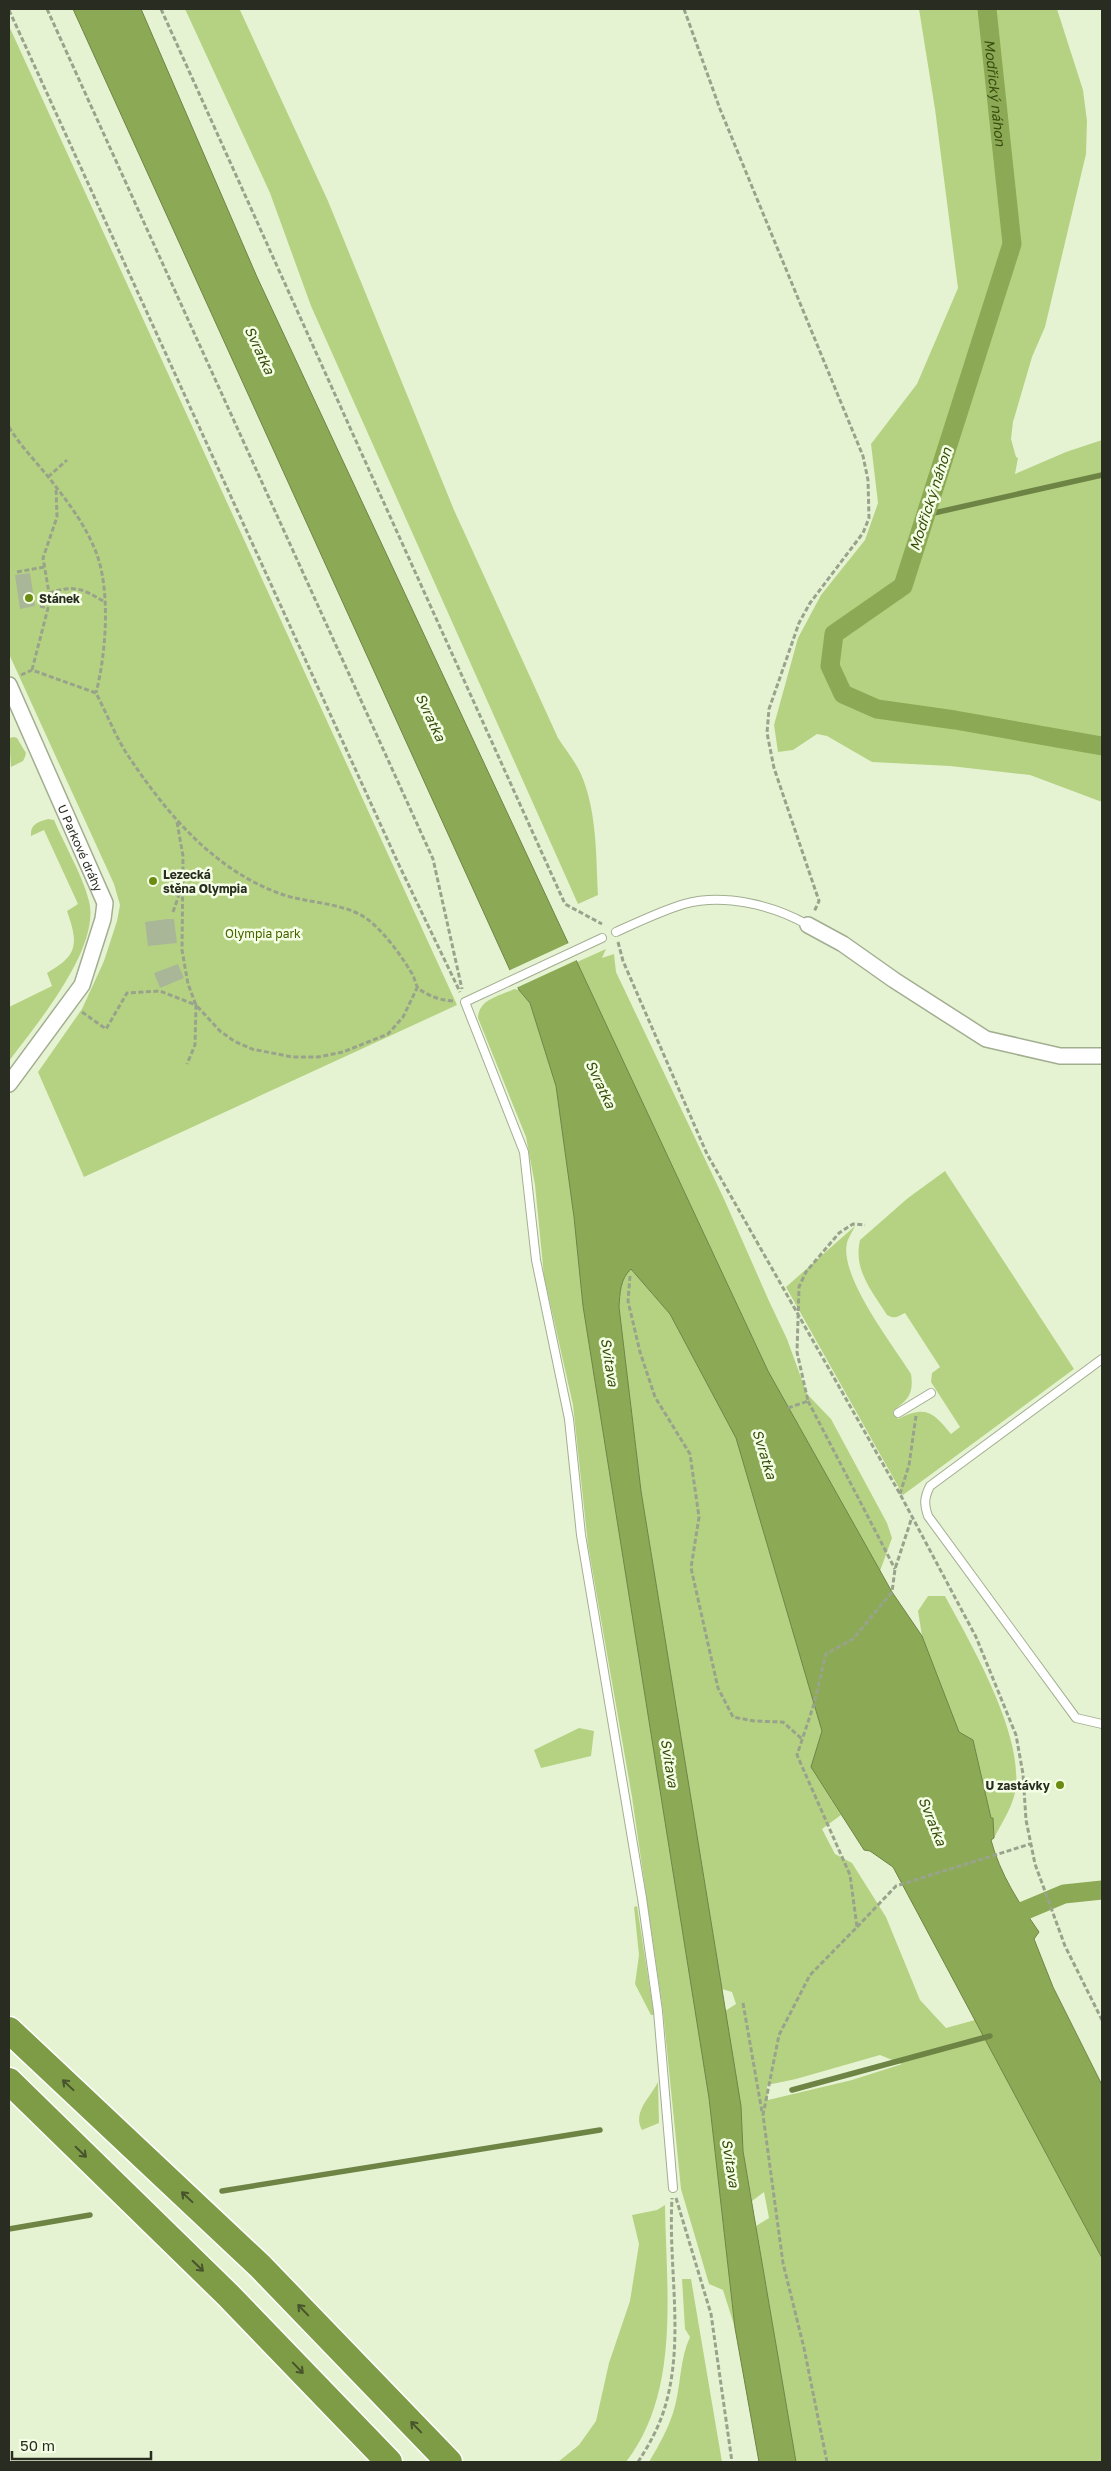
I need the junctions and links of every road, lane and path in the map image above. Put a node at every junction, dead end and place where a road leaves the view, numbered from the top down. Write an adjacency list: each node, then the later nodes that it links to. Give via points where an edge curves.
1 (47, 9): 25 (path, via 433,860)
2 (160, 9): 22 (path, via 565,904)
3 (684, 9): 21 (path, via 720,109 862,456 868,480 869,518 863,533 810,603 799,623 769,709 767,732 774,768 818,901)
4 (9, 10): 25 (path, via 399,865)
5 (9, 427): 7 (path)
6 (67, 460): 7 (path)
7 (48, 477): 8 (path)
8 (56, 486): 9 (path, via 57,517 42,558); 12 (path, via 78,517 96,552 102,573)
9 (44, 568): 10 (path); 11 (path)
10 (17, 572)
11 (49, 593): 12 (path, via 80,588); 14 (path)
12 (104, 601): 17 (path)
13 (40, 606): 14 (path)
14 (48, 608): 15 (path)
15 (32, 670): 16 (path); 17 (path)
16 (13, 681): 26 (street, U Parkové dráhy, via 105,903 82,985)
17 (96, 693): 18 (path, via 129,757)
18 (176, 822): 19 (path, via 183,856); 24 (path, via 197,843 280,894 346,909 370,921 392,944)
19 (182, 886): 20 (path); 27 (path, via 182,950)
20 (173, 912)
21 (808, 925): 22 (lane, via 774,910 718,900 686,904); 28 (street, via 843,944 986,1039 1060,1056)
22 (616, 932): 33 (path, via 623,961 695,1130)
23 (602, 938): 25 (lane)
24 (418, 987): 25 (path, via 433,997); 27 (path, via 403,1018 388,1034 343,1052 318,1057 292,1057 252,1050 220,1031)
25 (465, 1002): 52 (lane, via 524,1152 536,1260 569,1420 580,1535 642,1898 658,2011)
26 (69, 1003): 27 (path, via 106,1029 127,993 160,991); 30 (street, U Parkové dráhy)
27 (196, 1006): 29 (path, via 195,1045)
28 (1102, 1056)
29 (187, 1064)
30 (9, 1084)
31 (864, 1226): 33 (path, via 853,1224 844,1229 806,1272 798,1292)
32 (630, 1276): 44 (path, via 628,1301 655,1397 690,1454 699,1517 691,1568 718,1688 733,1717 783,1722)
33 (798, 1317): 36 (path, via 797,1352); 40 (path)
34 (1102, 1359): 43 (lane, via 930,1486 924,1505 928,1516 1076,1718)
35 (931, 1393): 37 (lane)
36 (808, 1401): 38 (path); 42 (path)
37 (913, 1403): 39 (lane); 40 (path, via 916,1416 909,1465)
38 (788, 1408)
39 (898, 1412)
40 (900, 1494): 41 (path)
41 (912, 1517): 42 (path); 45 (path, via 968,1621 1016,1734)
42 (895, 1569): 44 (path, via 892,1592 881,1606 853,1639 826,1654)
43 (1102, 1724)
44 (802, 1740): 46 (path, via 797,1755 850,1875)
45 (1030, 1844): 46 (path, via 896,1886); 48 (path, via 1058,1927)
46 (857, 1927): 51 (path, via 810,1975 779,2034)
47 (744, 2004): 51 (path)
48 (1102, 2020)
49 (9, 2030): 54 (highway, one-way to 49, via 260,2266)
50 (9, 2082): 53 (highway, one-way to 53, via 228,2295)
51 (763, 2115): 57 (path, via 783,2263)
52 (673, 2188): 55 (path, via 673,2372 653,2438); 56 (path, via 711,2314)
53 (388, 2462)
54 (449, 2462)
55 (638, 2462)
56 (732, 2462)
57 (827, 2462)

